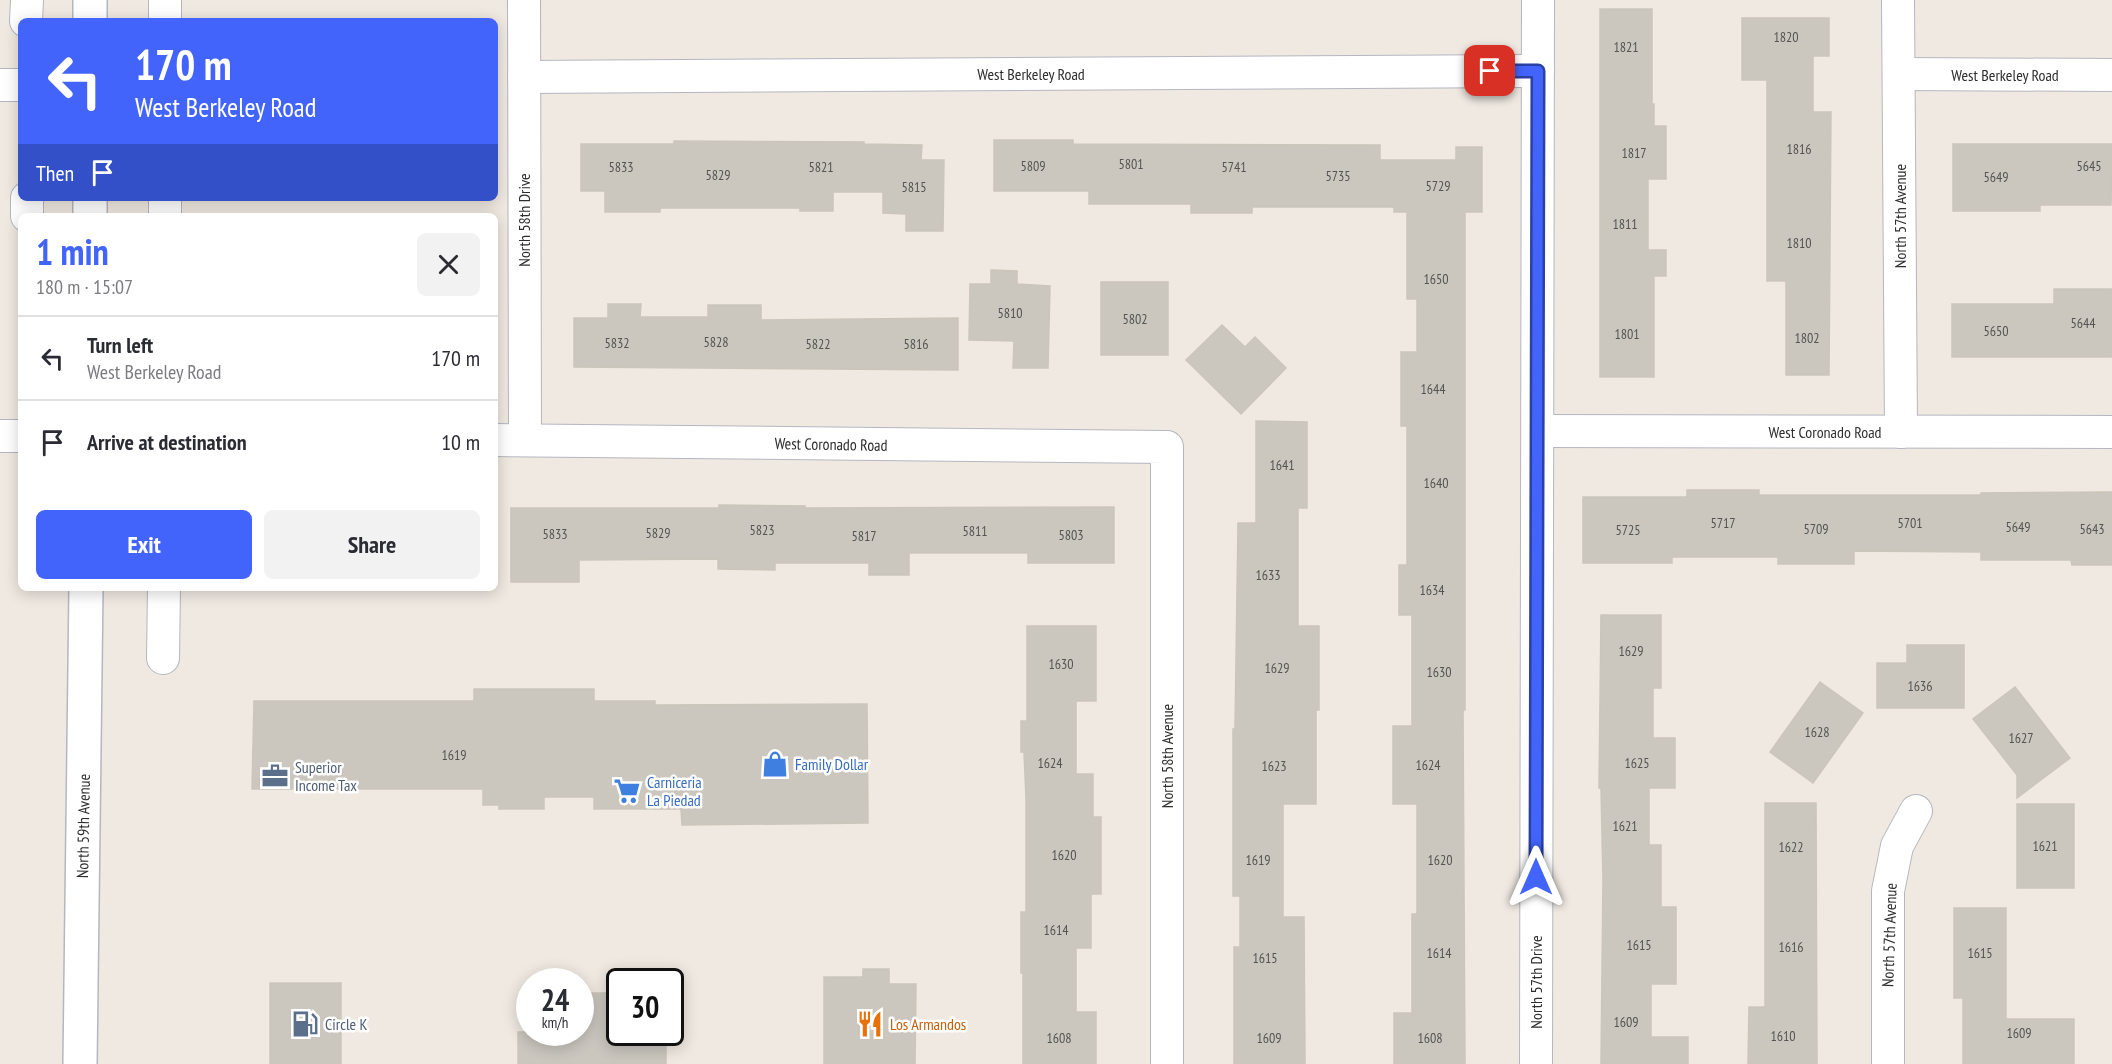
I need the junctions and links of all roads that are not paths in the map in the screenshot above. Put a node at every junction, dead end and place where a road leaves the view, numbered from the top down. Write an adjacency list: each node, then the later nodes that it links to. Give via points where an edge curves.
1 (27, 0): 7 (street)
2 (90, 0): 8 (main road)
3 (165, 0): 9 (street)
4 (524, 0): 13 (street, North 58th Drive)
5 (1538, 0): 10 (street, North 57th Drive)
6 (1898, 0): 11 (street, North 57th Avenue)
7 (26, 18)
8 (90, 18)
9 (165, 18)
10 (1538, 71): 13 (street, West Berkeley Road); 16 (street, North 57th Drive)
11 (1899, 74): 12 (street, West Berkeley Road); 17 (street, North 57th Avenue)
12 (2112, 75)
13 (524, 76): 21 (street, North 58th Drive)
14 (0, 85): 15 (street)
15 (18, 85)
16 (1538, 431): 17 (street, West Coronado Road); 29 (street, North 57th Drive)
17 (1901, 432): 18 (street, West Coronado Road)
18 (2112, 432)
19 (0, 436): 20 (street)
20 (18, 436)
21 (510, 440): 22 (street, West Coronado Road)
22 (1167, 447): 28 (street, North 58th Avenue)
23 (86, 591): 27 (main road, North 59th Avenue)
24 (164, 591): 25 (street)
25 (163, 658)
26 (1916, 811): 30 (street, North 57th Avenue, via 1897,846 1888,891)
27 (80, 1064)
28 (1167, 1064)
29 (1536, 1064)
30 (1888, 1064)

